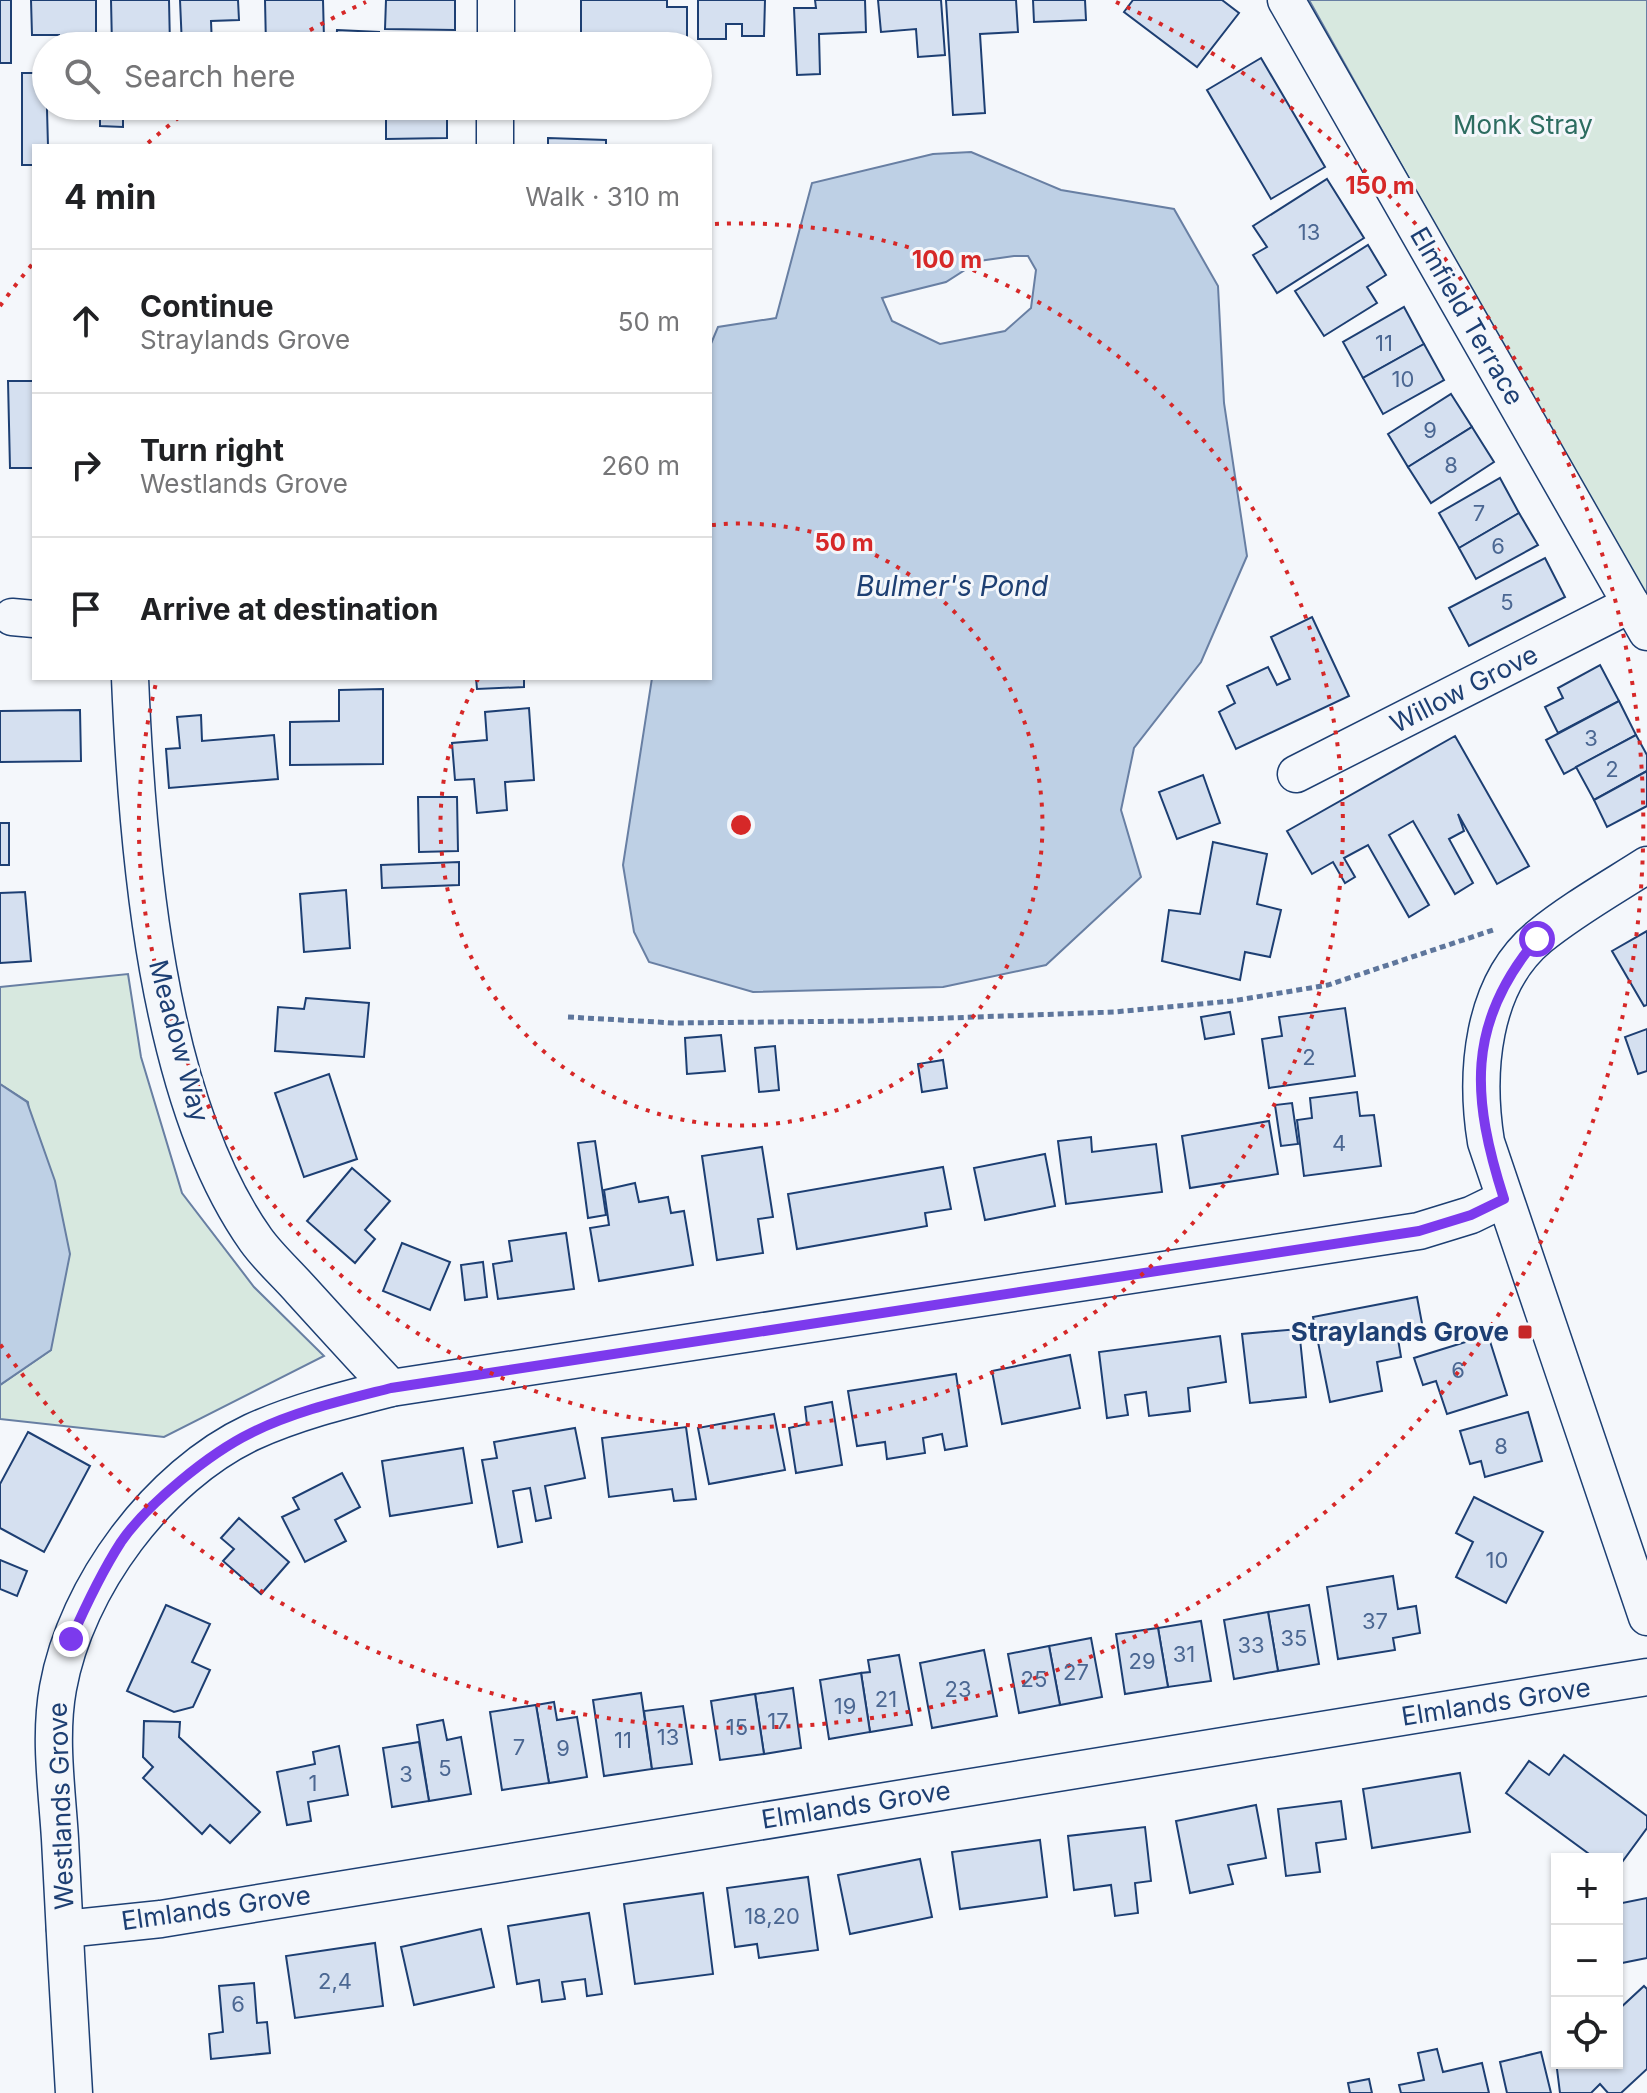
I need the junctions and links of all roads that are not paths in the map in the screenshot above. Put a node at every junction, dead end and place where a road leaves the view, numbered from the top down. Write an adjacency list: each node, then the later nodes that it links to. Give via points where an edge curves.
1 (496, 0): 3 (street)
2 (1286, 0): 6 (street, Elmfield Terrace)
3 (496, 32)
4 (495, 120): 5 (street)
5 (495, 144)
6 (1639, 618): 8 (street, Willow Grove)
7 (130, 680): 11 (street, Meadow Way, via 135,791 154,945 182,1074 203,1134 257,1242)
8 (1296, 774)
9 (1647, 865): 10 (street, via 1537,939 1514,966 1498,997 1480,1070 1486,1142)
10 (1504, 1199): 11 (street, Westlands Grove, via 1419,1231); 12 (street)
11 (391, 1388): 14 (street, Westlands Grove, via 250,1433 203,1464 160,1501 115,1552 92,1590 71,1639 58,1690 55,1752)
12 (1647, 1617)
13 (1647, 1677): 14 (street, Elmlands Grove, via 161,1919)
14 (65, 1929): 15 (street, Westlands Grove)
15 (74, 2093)

